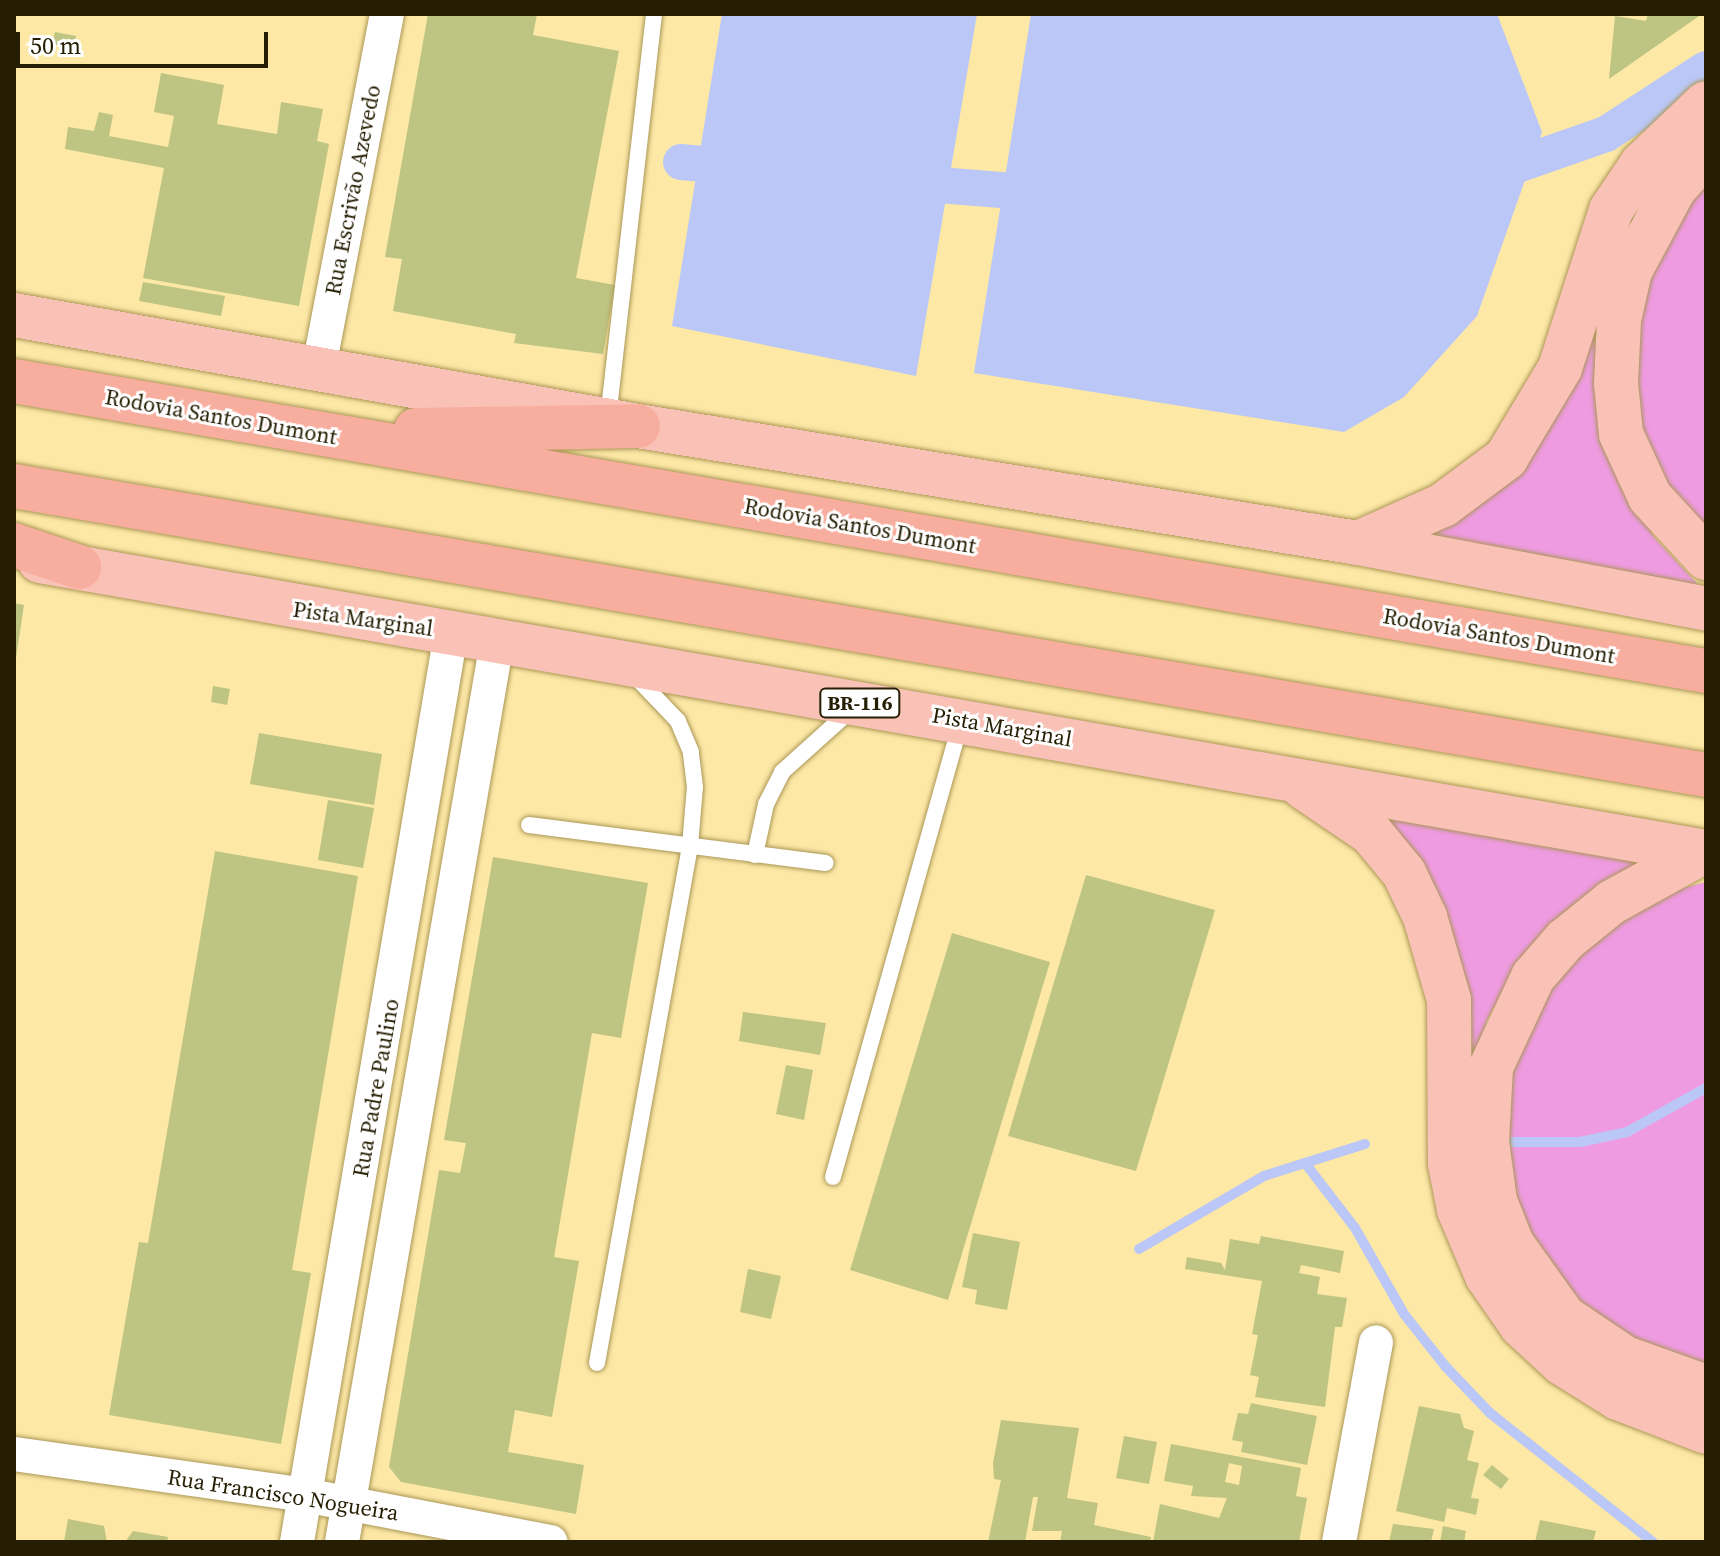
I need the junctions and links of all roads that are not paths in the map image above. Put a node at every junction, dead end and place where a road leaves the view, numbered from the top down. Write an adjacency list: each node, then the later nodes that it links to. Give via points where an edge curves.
1 (387, 14): 6 (street, Rua Escrivão Azevedo)
2 (654, 14): 8 (lane)
3 (1706, 103): 11 (main road, via 1642,164 1611,210 1560,368 1506,458 1443,505)
4 (1706, 153): 14 (main road, via 1674,189 1630,271 1619,320 1616,383 1621,434 1650,497)
5 (14, 315): 6 (main road)
6 (319, 367): 8 (main road)
7 (14, 381): 9 (highway, Rodovia Santos Dumont)
8 (623, 423): 9 (highway); 11 (main road)
9 (312, 432): 20 (highway, Rodovia Santos Dumont)
10 (14, 486): 24 (highway)
11 (1358, 543): 16 (main road)
12 (14, 545): 15 (highway)
13 (14, 556): 15 (main road, Pista Marginal / BR-116)
14 (1706, 558)
15 (79, 567): 17 (main road, Pista Marginal / BR-116, via 268,605)
16 (1706, 609)
17 (451, 633): 18 (main road, Pista Marginal / BR-116); 36 (street, Rua Padre Paulino)
18 (497, 642): 19 (main road, Pista Marginal / BR-116); 37 (street, Rua Padre Paulino)
19 (621, 663): 21 (main road, Pista Marginal / BR-116); 26 (lane, via 678,721 691,752)
20 (1706, 671)
21 (860, 703): 22 (main road, Pista Marginal / BR-116); 28 (lane, via 782,772 766,804)
22 (961, 720): 23 (main road, Pista Marginal / BR-116); 30 (lane)
23 (1280, 773): 27 (main road, Pista Marginal / BR-116); 34 (main road, via 1371,833 1404,873 1425,917 1449,1000 1450,1164 1459,1210 1487,1276 1521,1325 1562,1363 1618,1398)
24 (1706, 775)
25 (529, 825): 26 (lane)
26 (690, 846): 28 (lane); 32 (lane)
27 (1704, 852): 33 (main road, via 1612,902 1565,940 1533,977 1506,1024 1491,1067 1487,1142 1495,1201 1512,1244 1564,1317 1625,1358)
28 (755, 855): 29 (lane)
29 (826, 863)
30 (833, 1177)
31 (1376, 1342): 41 (street)
32 (597, 1363)
33 (1706, 1387)
34 (1706, 1432)
35 (14, 1454): 36 (street, Rua Francisco Nogueira)
36 (304, 1495): 37 (street, Rua Francisco Nogueira); 38 (street, Rua Padre Paulino)
37 (347, 1504): 39 (street, Rua Padre Paulino); 40 (street, Rua Francisco Nogueira)
38 (297, 1542)
39 (342, 1542)
40 (551, 1542)
41 (1339, 1542)

